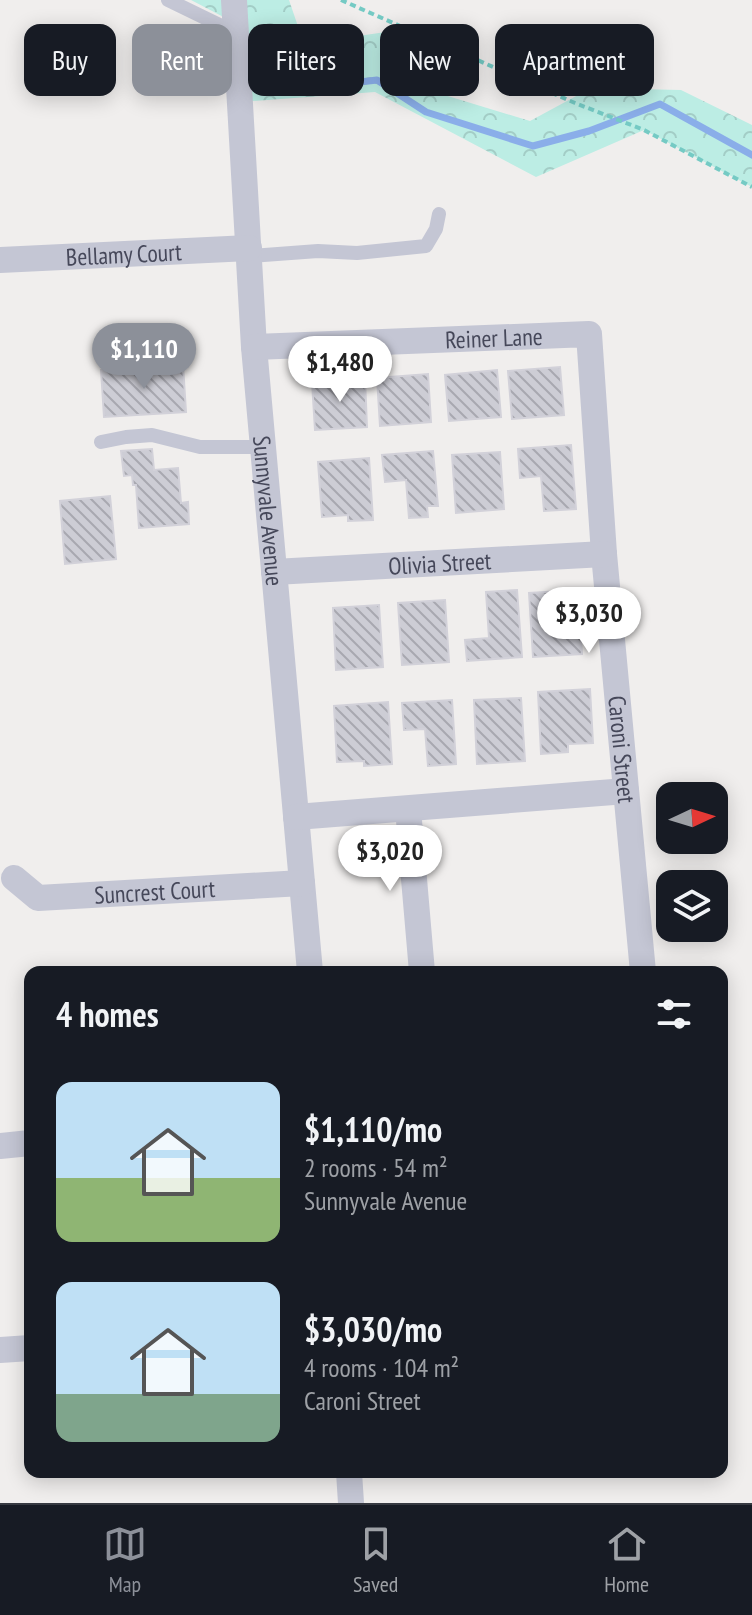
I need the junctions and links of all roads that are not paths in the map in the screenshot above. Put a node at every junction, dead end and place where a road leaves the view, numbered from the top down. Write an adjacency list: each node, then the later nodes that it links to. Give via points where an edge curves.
1 (168, 0): 3 (lane)
2 (234, 0): 3 (street, Sunnyvale Avenue)
3 (236, 33): 5 (street, Sunnyvale Avenue)
4 (439, 214): 5 (lane, via 426,246 357,253)
5 (250, 252): 6 (street, Bellamy Court); 8 (street, Sunnyvale Avenue)
6 (0, 260)
7 (589, 334): 8 (street, Reiner Lane); 11 (street, Caroni Street)
8 (254, 347): 10 (street, Sunnyvale Avenue)
9 (101, 442): 10 (lane, via 152,435 200,447)
10 (263, 447): 12 (street, Sunnyvale Avenue)
11 (604, 554): 12 (street, Olivia Street); 13 (street, Caroni Street)
12 (274, 572): 15 (street, Sunnyvale Avenue)
13 (626, 791): 14 (street); 20 (street, Caroni Street)
14 (408, 809): 15 (street); 19 (street)
15 (296, 817): 17 (street, Sunnyvale Avenue)
16 (14, 878): 17 (street, Suncrest Court, via 38,898)
17 (302, 883): 18 (street, Sunnyvale Avenue)
18 (309, 966)
19 (421, 966)
20 (642, 966)
21 (24, 1144): 22 (street)
22 (0, 1146)
23 (24, 1348): 24 (street)
24 (0, 1350)
25 (349, 1478): 26 (street)
26 (351, 1503)

